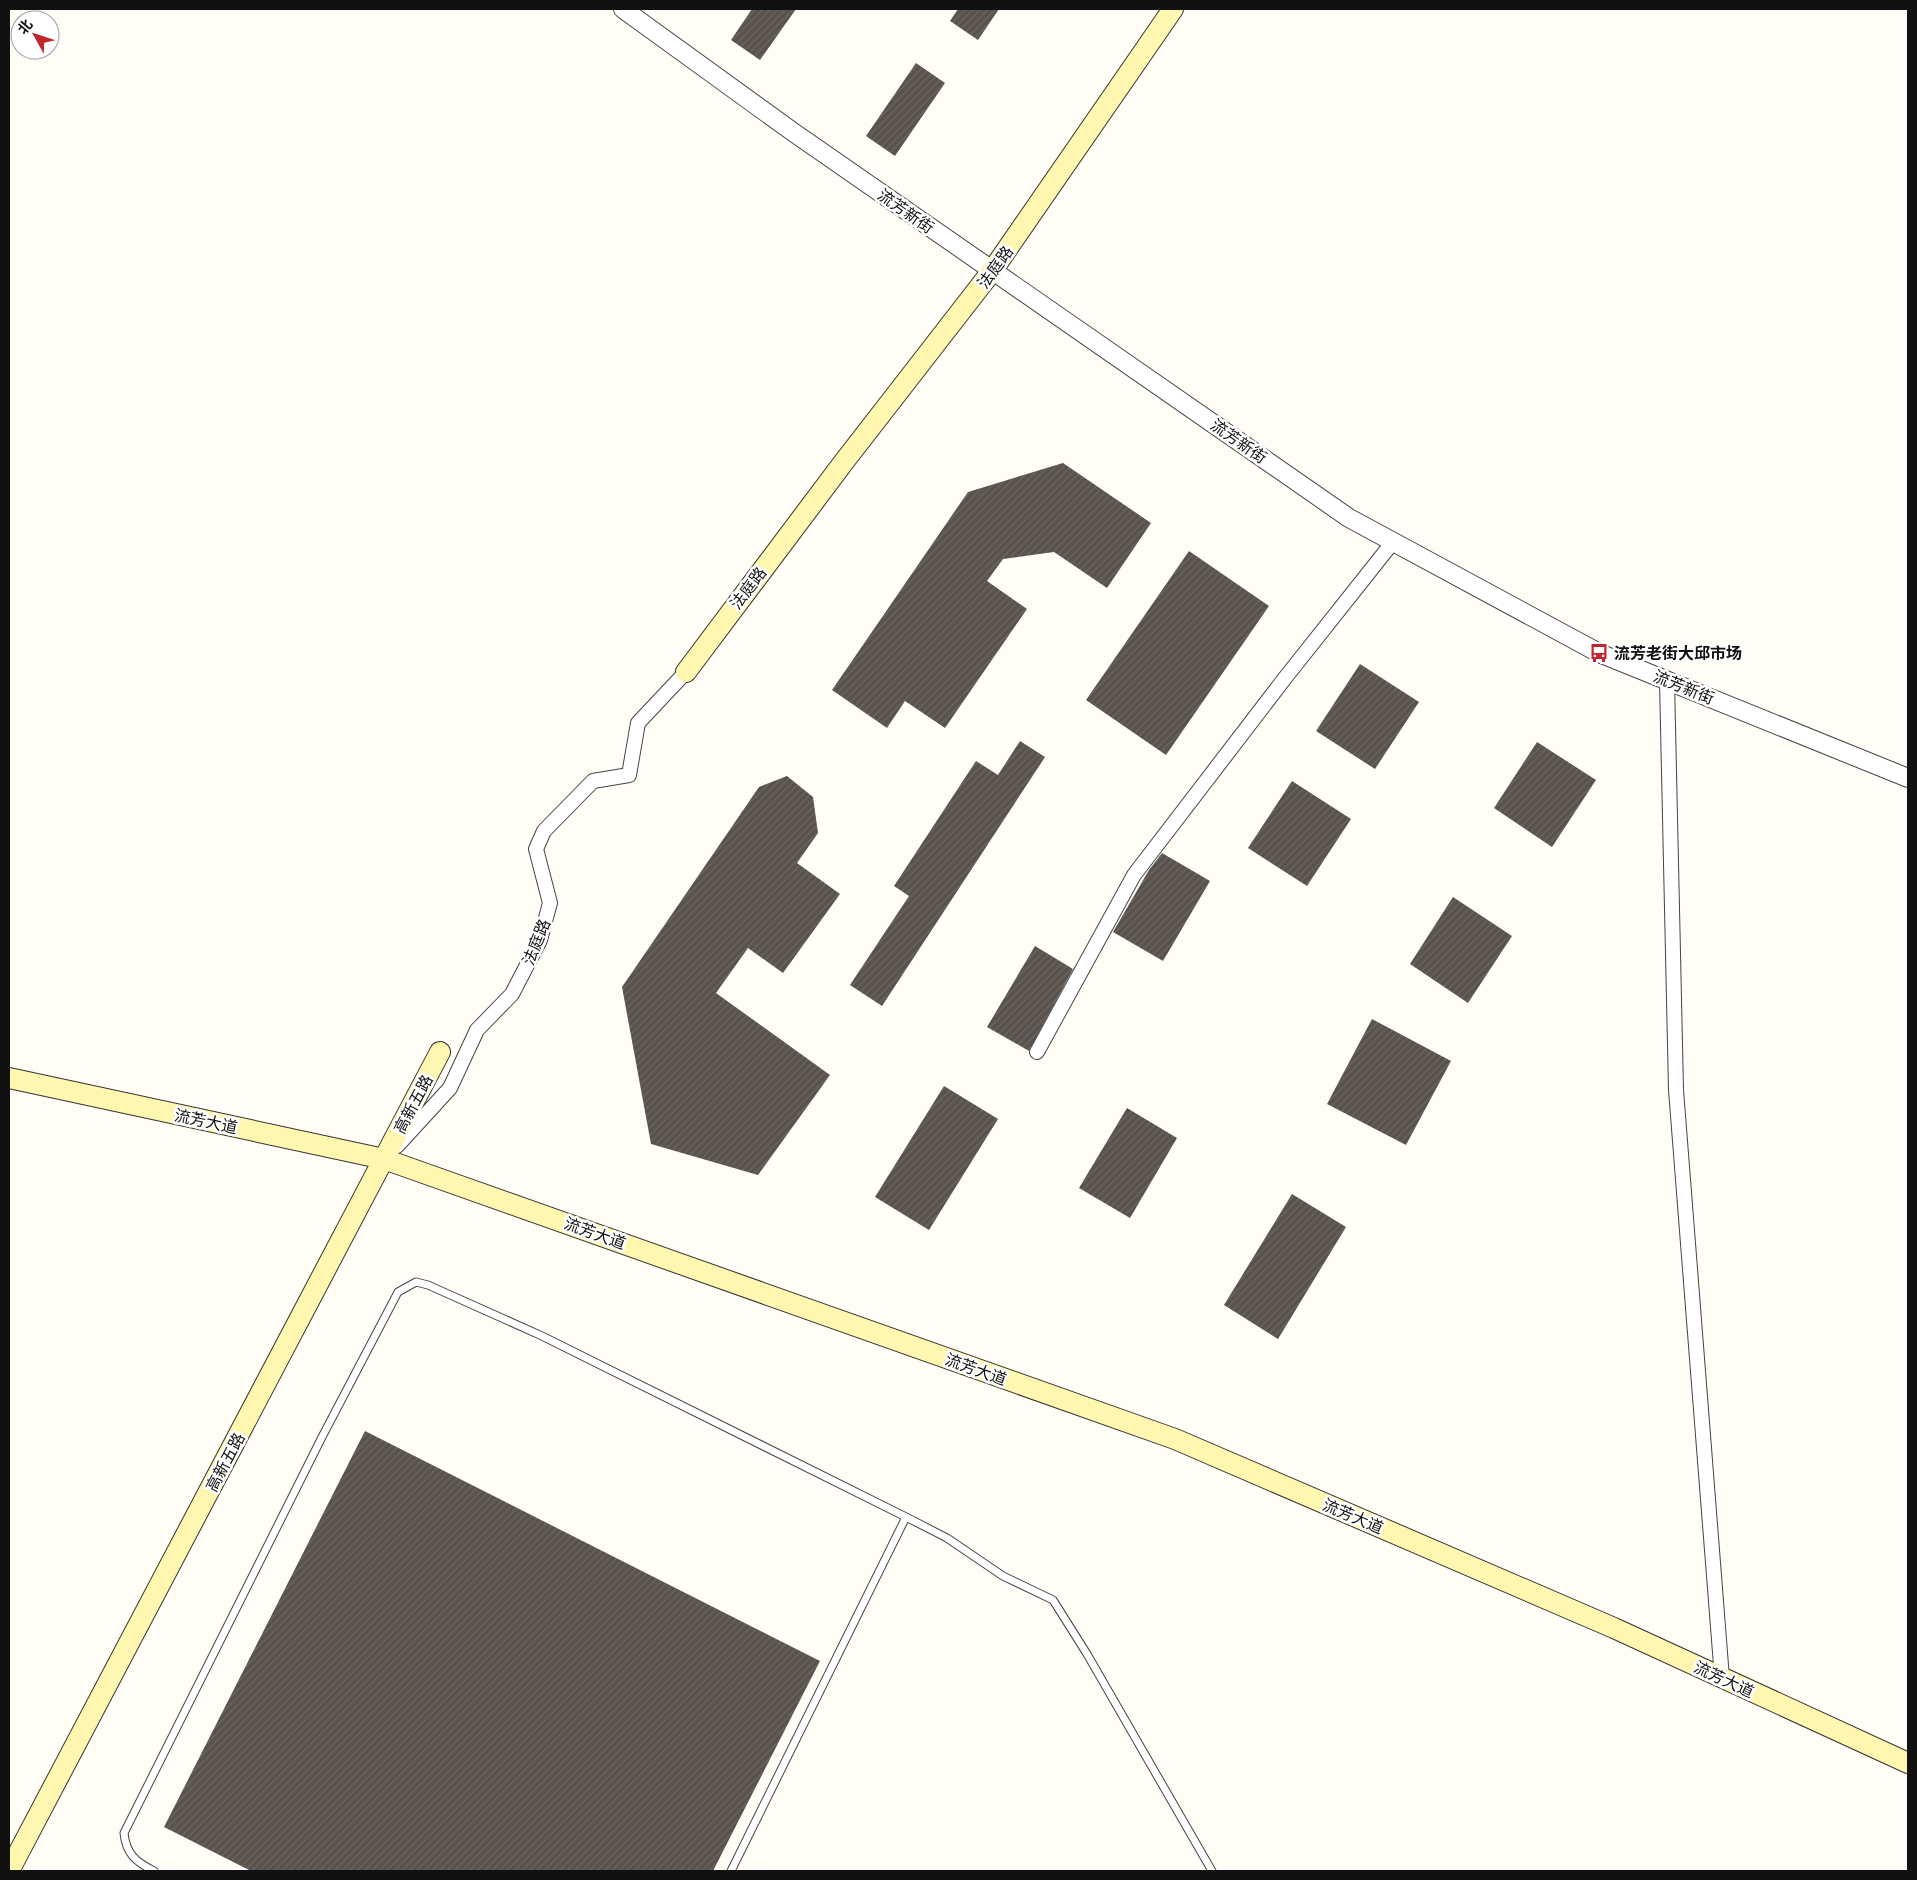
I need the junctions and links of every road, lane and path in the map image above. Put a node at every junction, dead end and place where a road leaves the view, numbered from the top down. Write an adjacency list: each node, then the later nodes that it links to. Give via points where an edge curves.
1 (624, 9): 3 (street, 流芳新街)
2 (1173, 9): 3 (main road, 法庭路)
3 (992, 271): 4 (street, 流芳新街, via 1349,518); 5 (main road, 法庭路)
4 (1393, 542): 6 (street, 流芳新街, via 1599,653); 9 (street, via 1134,875)
5 (686, 672): 11 (street, 法庭路, via 638,723 629,775 593,781 544,831 536,849 550,903 540,940 512,994 477,1030 450,1088)
6 (1667, 681): 7 (street, 流芳新街); 13 (street, via 1676,1090)
7 (1908, 778)
8 (440, 1052): 11 (main road, 高新五路)
9 (1037, 1052)
10 (9, 1078): 11 (main road, 流芳大道)
11 (384, 1159): 13 (main road, 流芳大道, via 1175,1439); 15 (main road, 高新五路)
12 (906, 1517): 16 (lane, via 542,1336 416,1282 398,1292 124,1833 126,1848 134,1860); 17 (lane); 18 (lane, via 947,1538 1003,1576 1053,1600)
13 (1722, 1678): 14 (main road, 流芳大道)
14 (1908, 1763)
15 (9, 1871)
16 (154, 1871)
17 (731, 1871)
18 (1212, 1871)

